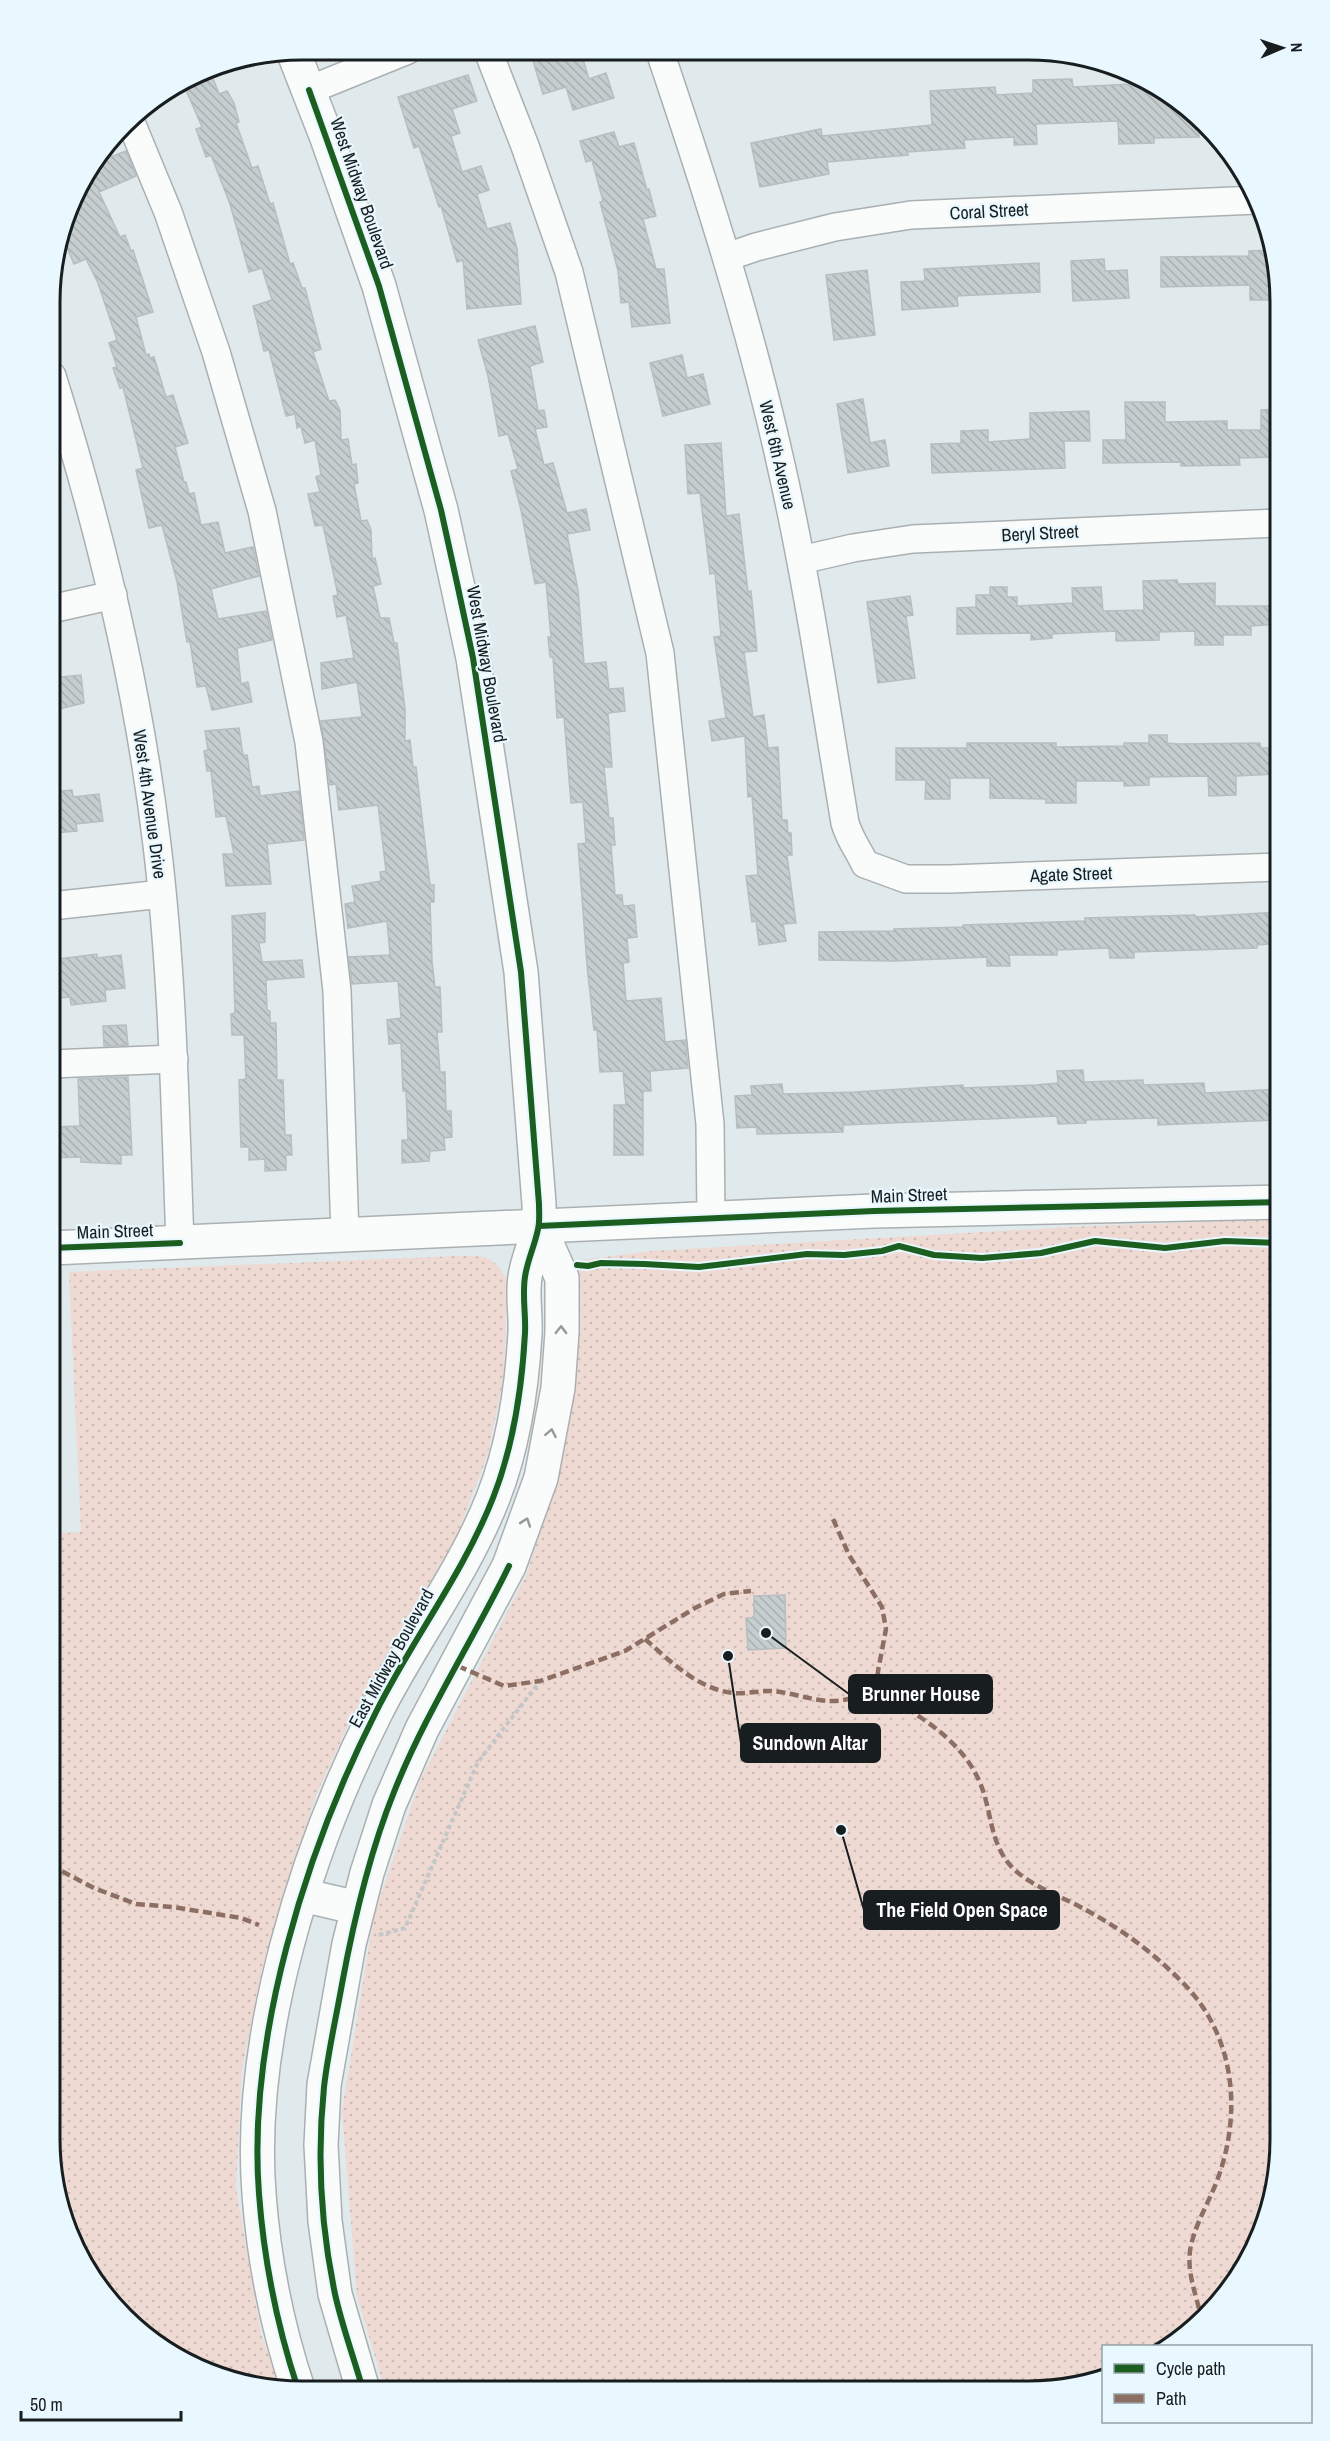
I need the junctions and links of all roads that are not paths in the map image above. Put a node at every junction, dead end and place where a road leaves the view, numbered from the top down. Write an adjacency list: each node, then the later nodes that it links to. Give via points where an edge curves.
1 (297, 60): 5 (main road, West Midway Boulevard)
2 (383, 60): 5 (street)
3 (492, 60): 21 (street, via 569,272 660,653 710,1124)
4 (663, 60): 8 (street, West 6th Avenue)
5 (309, 90): 22 (main road, West Midway Boulevard, via 382,297 458,582 521,972 537,1153)
6 (134, 128): 23 (street, via 168,212 213,341 252,477 309,742 337,991)
7 (1248, 200): 8 (street, Coral Street, via 911,215 835,227)
8 (727, 257): 11 (street, West 6th Avenue, via 774,435)
9 (60, 404): 12 (street, West 4th Avenue Drive)
10 (1270, 523): 11 (street, Beryl Street, via 913,539)
11 (801, 560): 14 (street, West 6th Avenue, via 845,823)
12 (113, 595): 13 (street); 16 (street, West 4th Avenue Drive, via 142,742)
13 (60, 607)
14 (865, 864): 15 (street, Agate Street, via 906,879)
15 (1270, 867)
16 (162, 894): 17 (street); 18 (street, West 4th Avenue Drive)
17 (60, 905)
18 (174, 1059): 19 (street); 24 (street, West 4th Avenue Drive)
19 (60, 1064)
20 (1270, 1202): 21 (main road, Main Street)
21 (711, 1218): 22 (main road, Main Street)
22 (539, 1226): 23 (main road, Main Street); 26 (main road, East Midway Boulevard, via 525,1277 526,1329 519,1398 493,1497 458,1569 396,1673 360,1744); 27 (main road, one-way to 22, via 378,1836 394,1791 509,1566 541,1478 558,1388 562,1278)
23 (345, 1236): 24 (main road, Main Street)
24 (180, 1243): 25 (main road, Main Street)
25 (60, 1248)
26 (302, 1895): 27 (main road); 28 (main road, East Midway Boulevard, via 274,2007 258,2148 264,2252 278,2322)
27 (365, 1922): 29 (main road, via 330,2045 321,2145 325,2222 335,2294)
28 (295, 2381)
29 (360, 2381)

